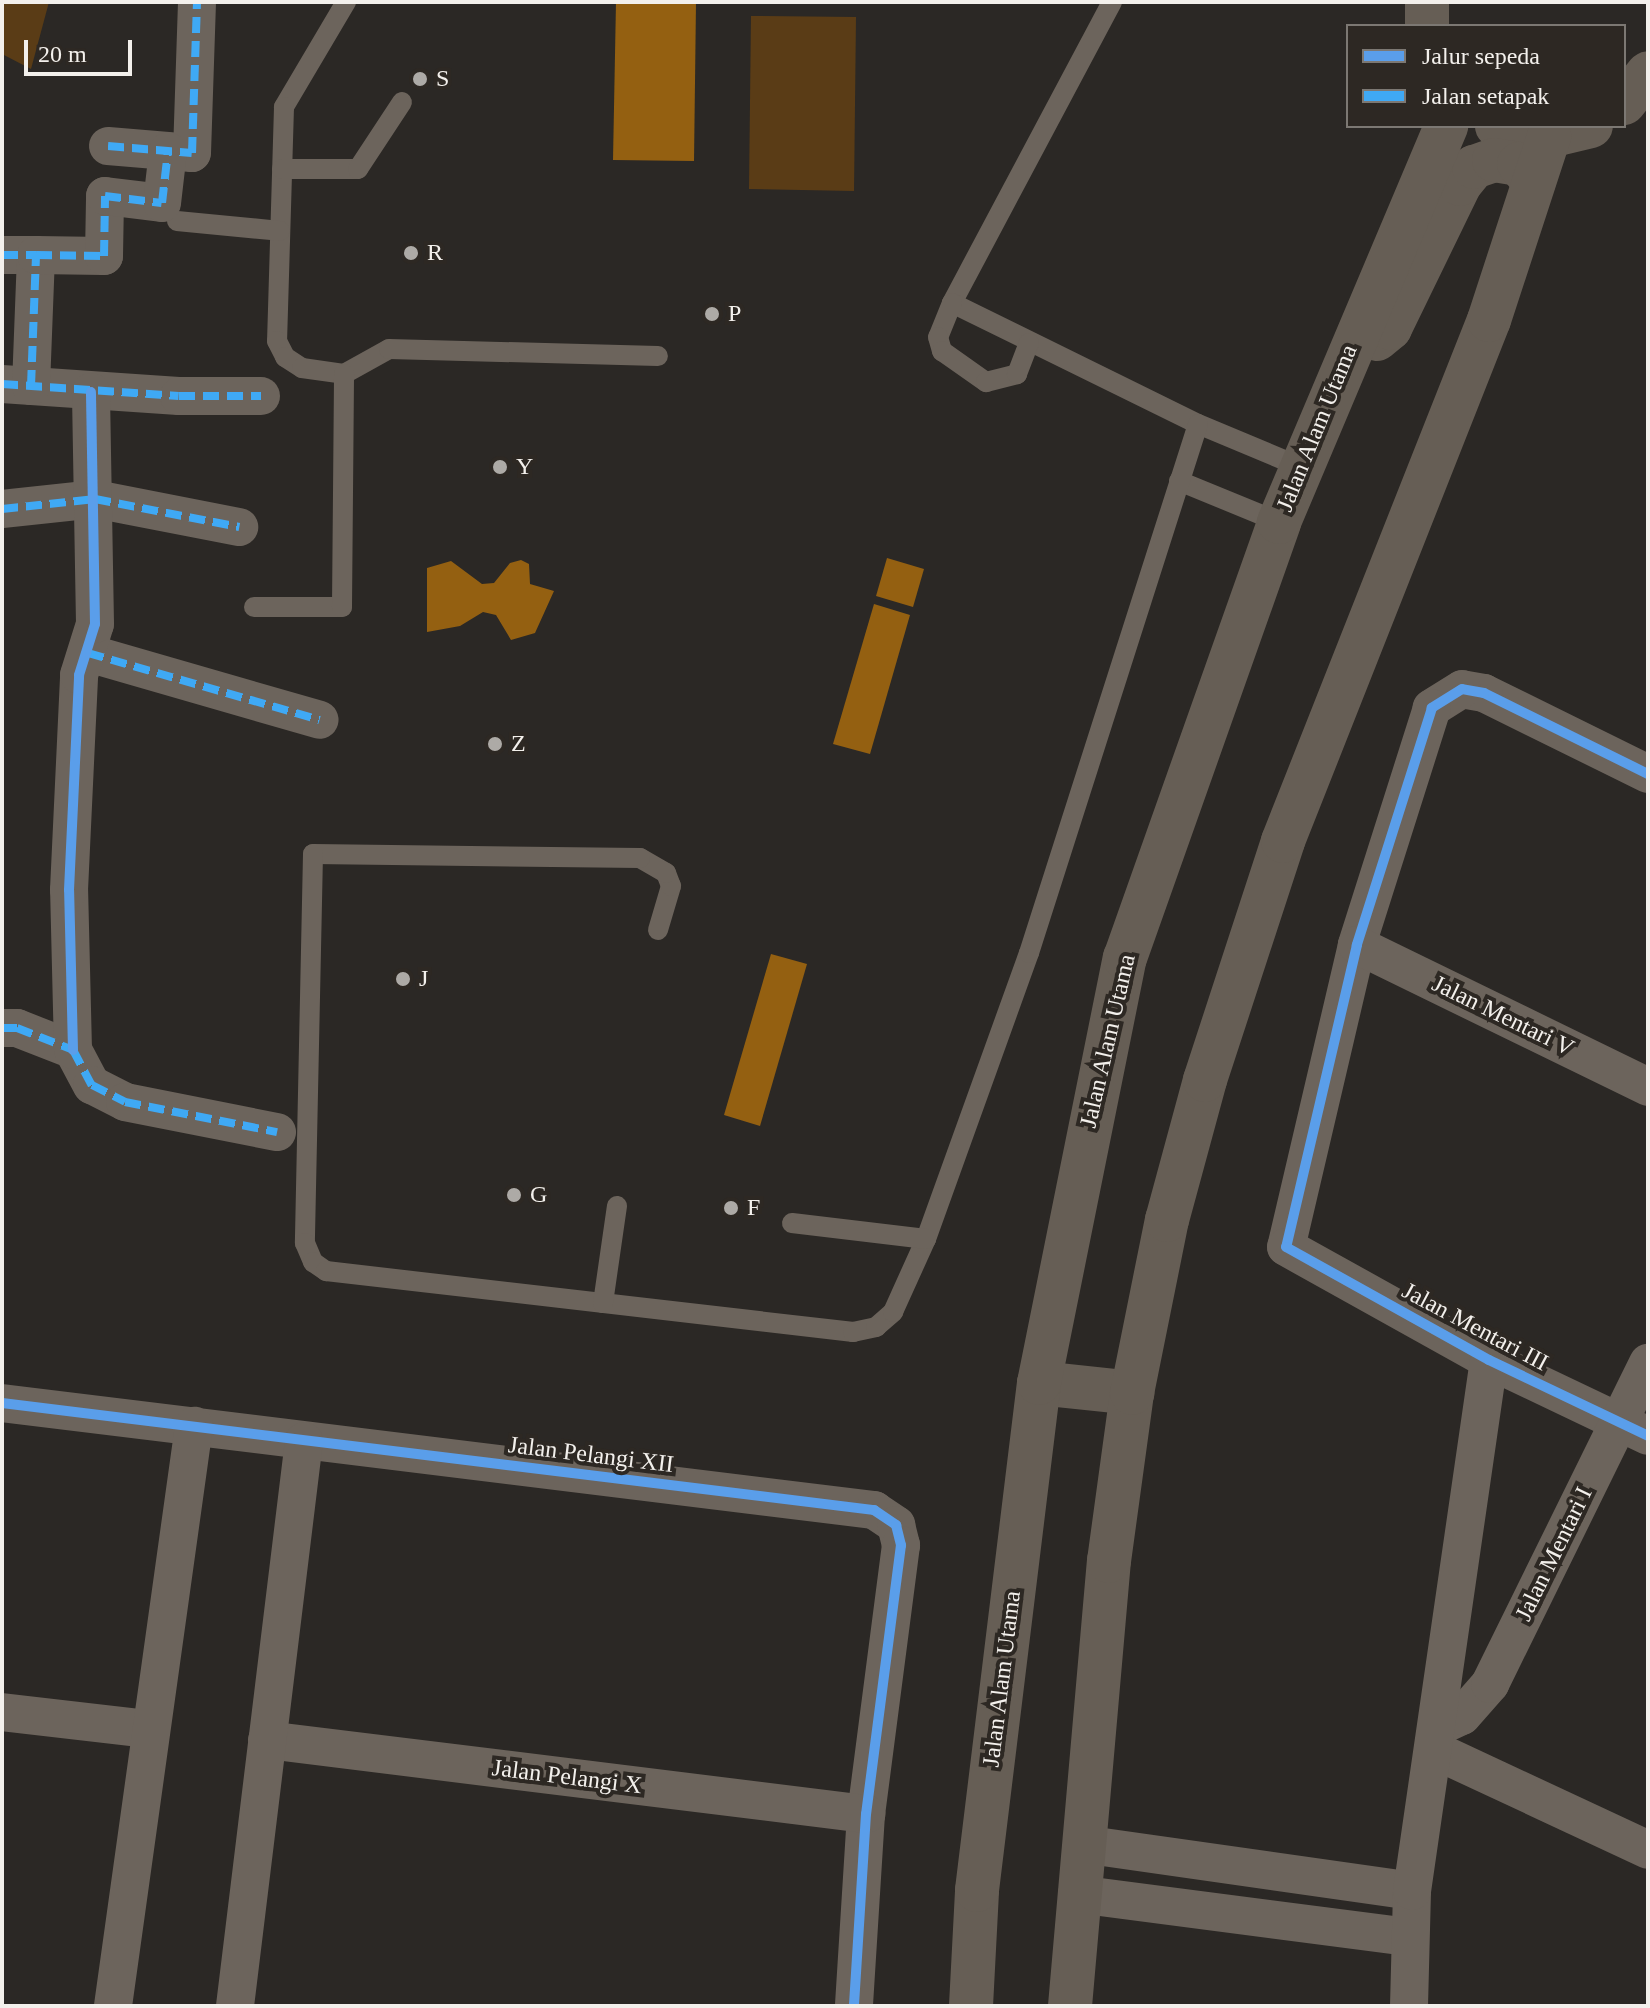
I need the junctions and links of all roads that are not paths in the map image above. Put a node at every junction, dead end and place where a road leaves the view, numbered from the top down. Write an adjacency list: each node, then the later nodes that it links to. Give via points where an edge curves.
1 (197, 2): 14 (street, via 192,153)
2 (346, 2): 15 (lane, via 284,107)
3 (1112, 2): 20 (lane)
4 (1427, 2): 5 (main road)
5 (1427, 24)
6 (1648, 73): 7 (main road)
7 (1626, 100)
8 (402, 102): 15 (lane, via 358,169)
9 (1445, 128): 23 (main road, Jalan Alam Utama)
10 (1507, 128): 12 (main road)
11 (1583, 128): 12 (main road)
12 (1549, 136): 16 (main road)
13 (108, 146): 14 (street)
14 (168, 151): 19 (street, via 162,203 105,196 104,256)
15 (282, 169): 18 (lane)
16 (1534, 182): 23 (main road, via 1519,164 1494,160 1474,167 1460,184 1390,328); 52 (main road, via 1489,320 1408,514 1278,856 1189,1136)
17 (177, 221): 18 (lane)
18 (280, 231): 24 (lane, via 277,341 285,357 302,368)
19 (19, 255): 25 (street)
20 (952, 303): 21 (lane); 21 (lane, via 938,337 942,351 986,382 1017,374)
21 (1029, 343): 28 (lane)
22 (658, 356): 24 (lane, via 389,349)
23 (1341, 368): 29 (main road, Jalan Alam Utama)
24 (344, 374): 35 (lane, via 342,607)
25 (17, 385): 26 (street)
26 (91, 392): 27 (street); 31 (street)
27 (261, 396)
28 (1198, 424): 29 (lane); 30 (lane)
29 (1301, 467): 33 (main road, Jalan Alam Utama)
30 (1179, 481): 33 (lane); 47 (lane, via 1029,953)
31 (95, 499): 32 (street); 34 (street); 36 (street, via 95,624)
32 (2, 509)
33 (1279, 522): 51 (main road, Jalan Alam Utama, via 1125,958)
34 (239, 527)
35 (254, 607)
36 (88, 653): 37 (street); 42 (street, via 79,675 69,890)
37 (320, 720)
38 (1648, 774): 40 (street, via 1484,693 1462,689 1432,708)
39 (658, 930): 48 (lane, via 671,886 666,873 640,858 313,854 305,1243 313,1262 326,1271)
40 (1357, 945): 43 (street, Jalan Mentari V); 49 (street, Jalan Mentari III, via 1286,1247)
41 (2, 1028): 42 (street, via 17,1028)
42 (73, 1050): 44 (street, via 92,1085 125,1102)
43 (1648, 1087)
44 (277, 1132)
45 (617, 1206): 48 (lane)
46 (792, 1223): 47 (lane)
47 (926, 1239): 48 (lane, via 893,1312 876,1327 853,1332)
48 (603, 1303)
49 (1489, 1360): 55 (street, Jalan Mentari III); 59 (street)
50 (1648, 1363): 55 (street, Jalan Mentari I)
51 (1039, 1383): 52 (main road); 70 (main road, Jalan Alam Utama, via 977,1890)
52 (1132, 1393): 62 (main road, via 1109,1561)
53 (2, 1403): 54 (street, Jalan Pelangi XII)
54 (194, 1426): 56 (street, Jalan Pelangi XII); 58 (street)
55 (1634, 1429): 59 (street, Jalan Mentari I, via 1490,1684)
56 (304, 1441): 60 (street); 61 (street, Jalan Pelangi XII, via 874,1510 896,1525 901,1545)
57 (2, 1712): 58 (street)
58 (149, 1729): 67 (street)
59 (1436, 1738): 63 (street); 64 (street)
60 (267, 1740): 61 (street, Jalan Pelangi X); 68 (street)
61 (866, 1814): 69 (street)
62 (1082, 1844): 64 (street); 65 (main road)
63 (1648, 1850)
64 (1412, 1891): 66 (street)
65 (1077, 1894): 66 (street); 71 (main road)
66 (1409, 1937): 72 (street)
67 (113, 2006)
68 (235, 2006)
69 (854, 2006)
70 (971, 2006)
71 (1070, 2006)
72 (1409, 2006)

